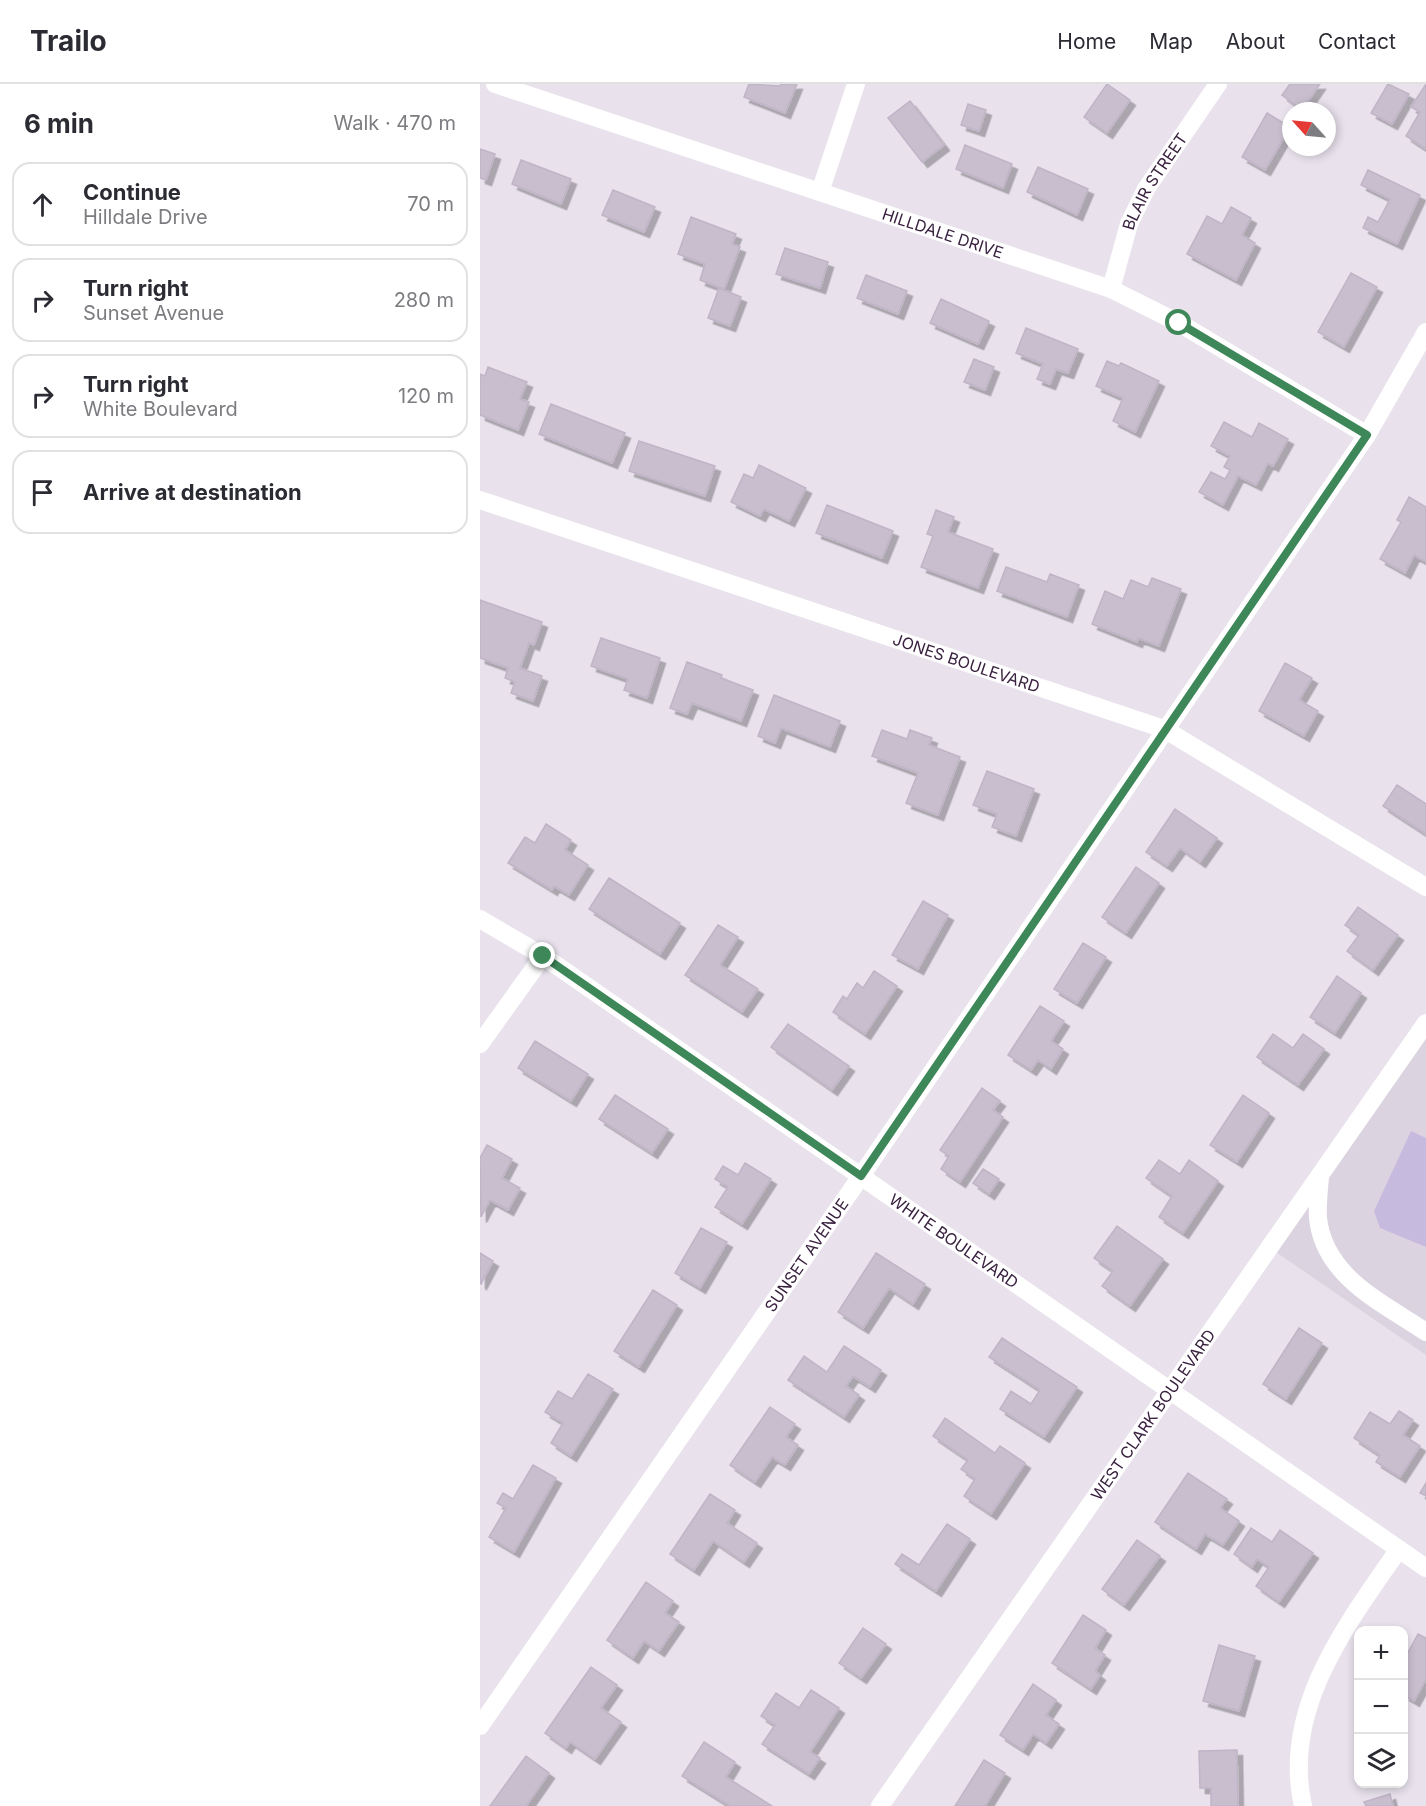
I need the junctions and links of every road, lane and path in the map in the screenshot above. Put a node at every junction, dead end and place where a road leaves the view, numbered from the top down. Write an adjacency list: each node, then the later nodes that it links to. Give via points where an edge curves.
1 (495, 84): 4 (street, HILLDALE DRIVE)
2 (856, 84): 4 (street)
3 (1218, 84): 5 (street, BLAIR STREET, via 1146,189 1129,224)
4 (820, 192): 5 (street, HILLDALE DRIVE)
5 (1111, 289): 7 (street, HILLDALE DRIVE, via 1179,323)
6 (1426, 332): 7 (street, SUNSET AVENUE)
7 (1367, 435): 9 (street, SUNSET AVENUE)
8 (480, 501): 9 (street, JONES BOULEVARD)
9 (1164, 729): 10 (street, JONES BOULEVARD); 15 (street, SUNSET AVENUE)
10 (1426, 887)
11 (480, 919): 12 (street, WHITE BOULEVARD)
12 (543, 956): 14 (street); 15 (street, WHITE BOULEVARD)
13 (1426, 1023): 16 (street, WEST CLARK BOULEVARD)
14 (480, 1044)
15 (861, 1176): 18 (street, WHITE BOULEVARD); 21 (street, SUNSET AVENUE)
16 (1320, 1176): 17 (street, via 1318,1219 1330,1258 1350,1281); 18 (street, WEST CLARK BOULEVARD)
17 (1426, 1332)
18 (1172, 1390): 19 (street, WHITE BOULEVARD); 22 (street, WEST CLARK BOULEVARD)
19 (1399, 1549): 20 (street, WHITE BOULEVARD); 23 (street, via 1339,1636 1314,1690 1303,1733 1299,1786)
20 (1426, 1568)
21 (480, 1726)
22 (880, 1806)
23 (1303, 1806)

